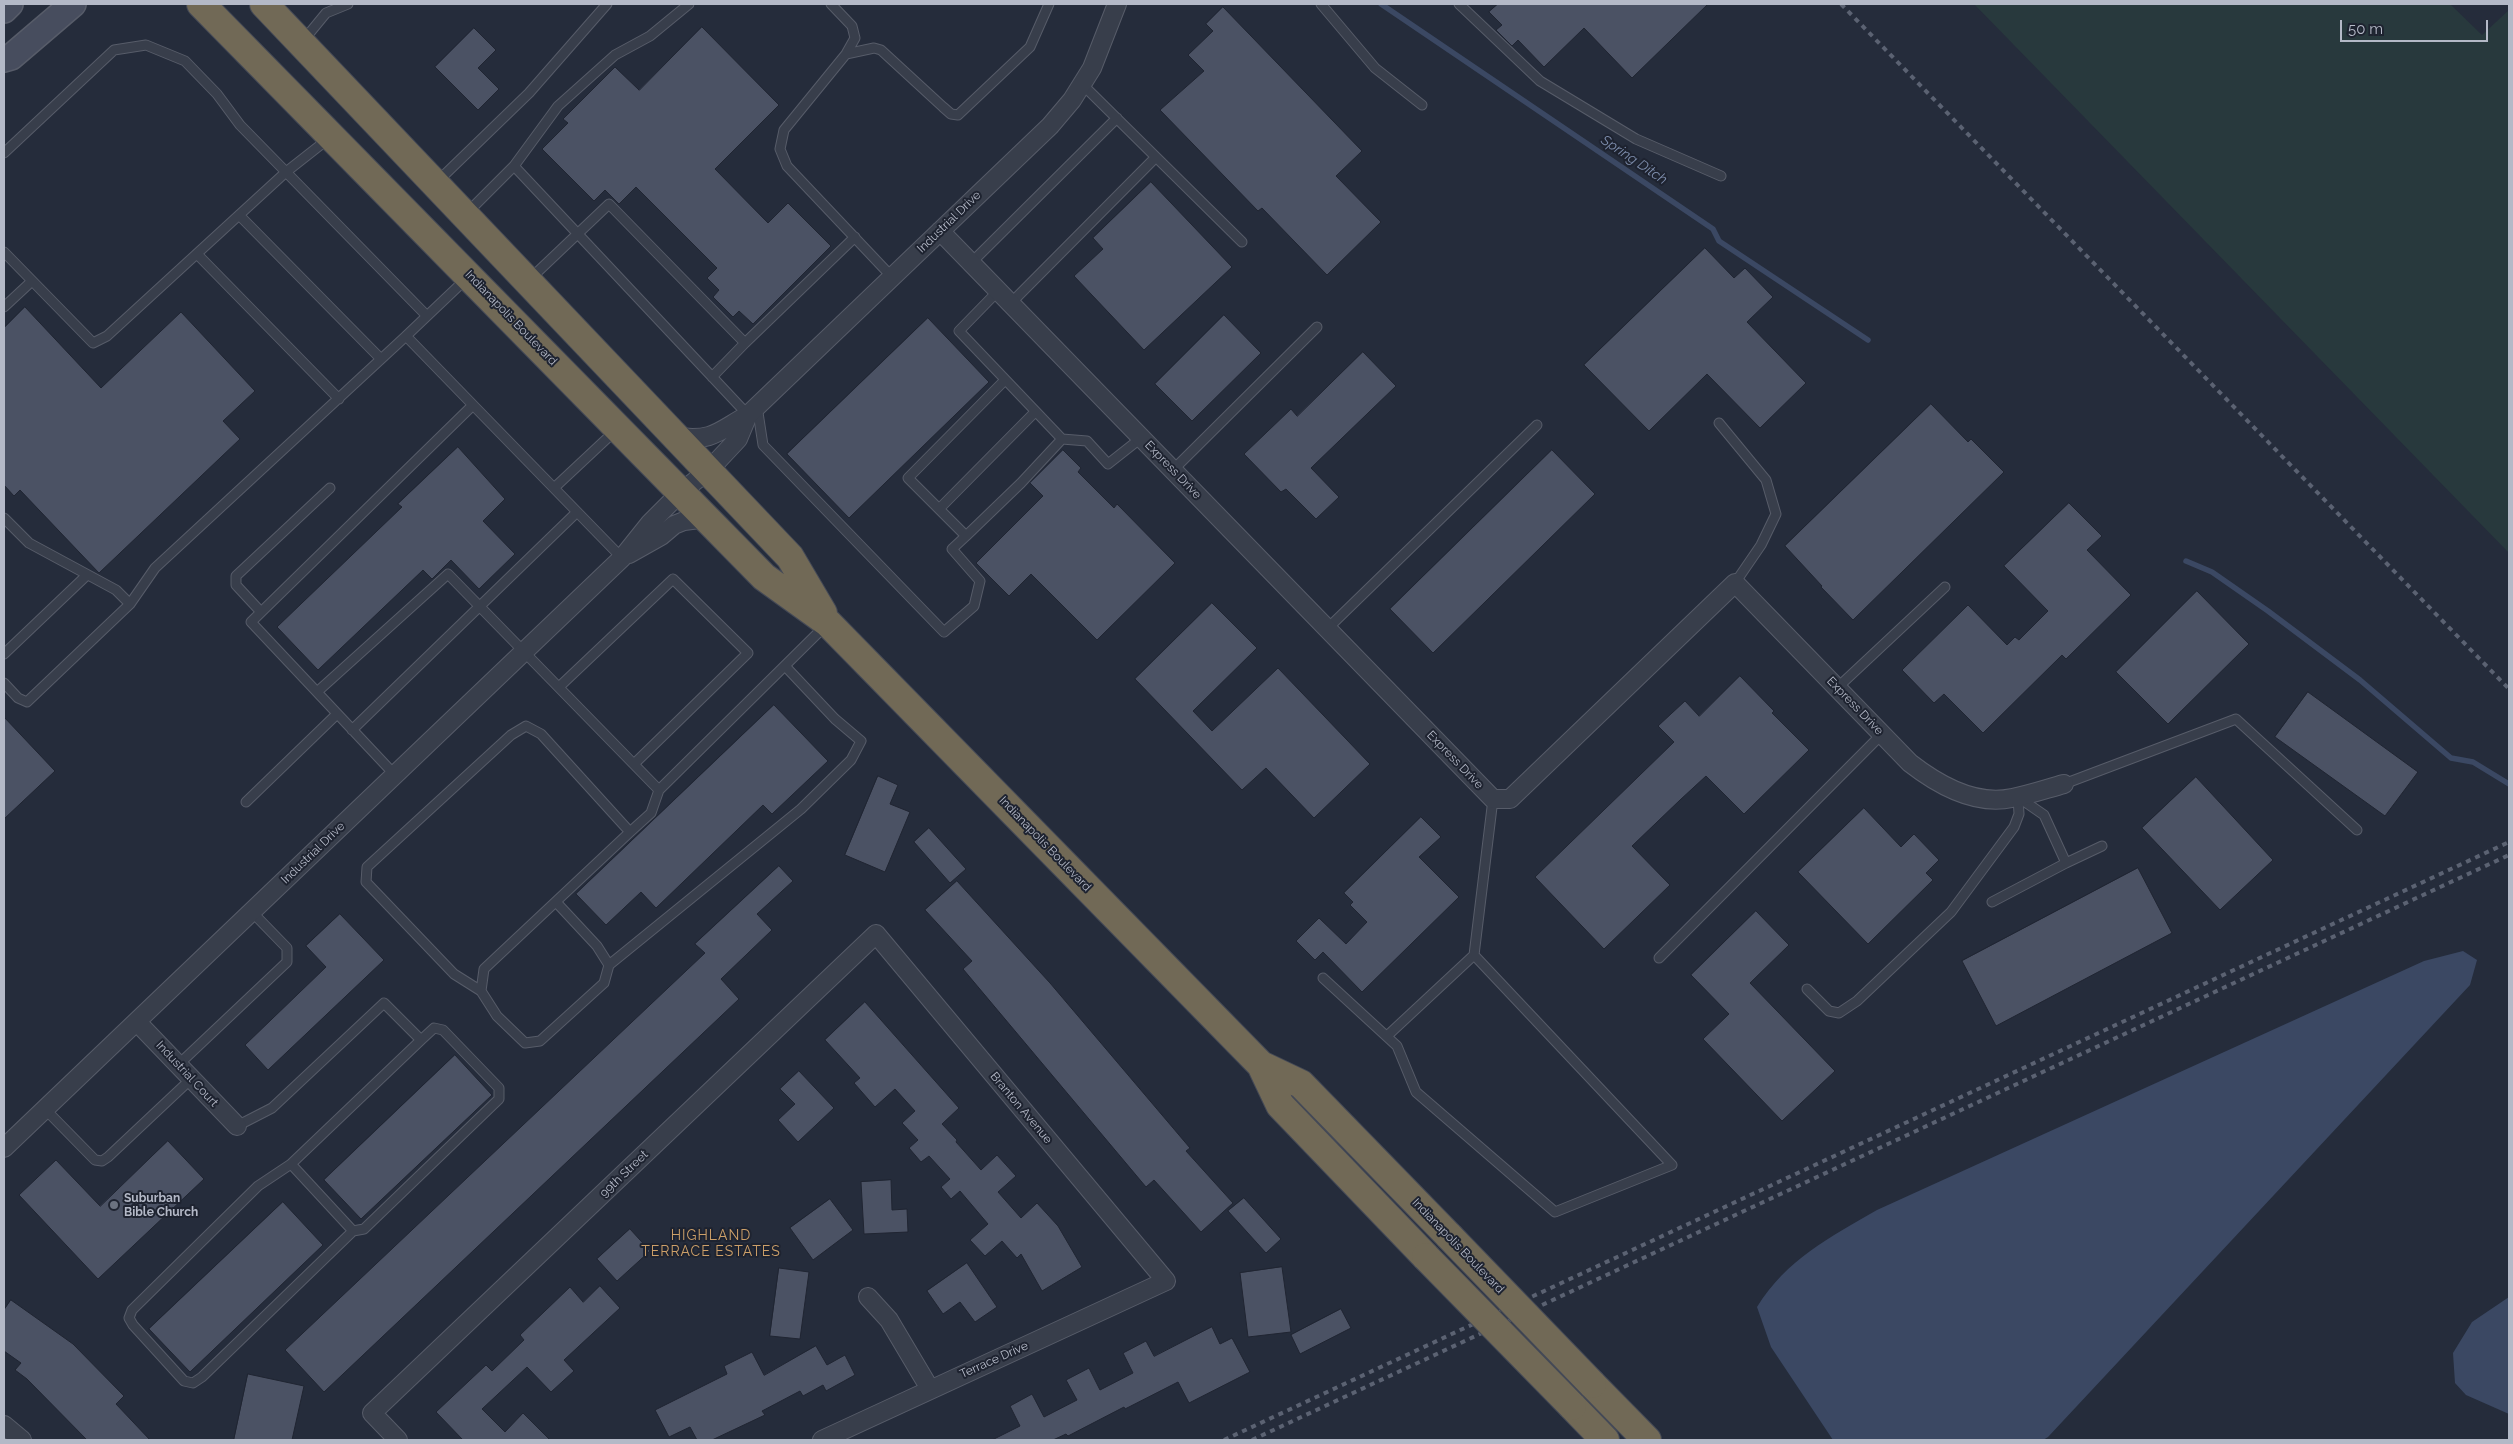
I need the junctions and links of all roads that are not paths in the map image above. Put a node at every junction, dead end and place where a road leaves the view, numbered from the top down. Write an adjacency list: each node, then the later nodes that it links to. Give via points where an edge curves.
1 (10, 4): 13 (main road)
2 (73, 4): 16 (main road, via 11,57)
3 (201, 4): 20 (highway, Indianapolis Boulevard)
4 (264, 4): 14 (highway, Indianapolis Boulevard)
5 (607, 4): 26 (lane, via 529,93)
6 (688, 4): 23 (lane, via 650,36 615,55 558,106)
7 (831, 4): 15 (lane, via 852,26 855,38)
8 (1049, 4): 15 (lane, via 1030,47 958,114 942,108 880,50 874,48)
9 (1117, 4): 17 (street, Industrial Drive, via 1092,68)
10 (1321, 4): 18 (lane, via 1374,68)
11 (1459, 4): 25 (lane, via 1540,81 1636,139)
12 (342, 5): 14 (lane, via 326,13)
13 (4, 10)
14 (302, 43): 26 (highway, Indianapolis Boulevard)
15 (846, 54): 31 (lane, via 784,130 780,149 787,166)
16 (4, 59)
17 (1082, 84): 19 (lane); 29 (street, Industrial Drive, via 1050,126)
18 (1422, 105)
19 (1117, 118): 22 (lane); 35 (lane)
20 (332, 136): 24 (lane); 36 (highway, Indianapolis Boulevard)
21 (4, 153): 24 (lane, via 114,50 146,45 185,61)
22 (1156, 157): 32 (lane); 41 (lane)
23 (514, 166): 28 (lane); 30 (lane)
24 (286, 172): 27 (lane); 43 (lane)
25 (1721, 176)
26 (435, 184): 28 (highway, Indianapolis Boulevard)
27 (239, 215): 34 (lane); 47 (lane)
28 (465, 215): 38 (highway, Indianapolis Boulevard)
29 (940, 230): 35 (street, Express Drive); 37 (street, Industrial Drive)
30 (577, 232): 38 (lane); 46 (lane, via 609,204); 48 (lane)
31 (855, 237): 37 (lane); 46 (lane)
32 (1242, 242)
33 (4, 252): 39 (lane)
34 (197, 254): 39 (lane, via 107,336 93,343); 50 (lane)
35 (971, 263): 40 (street, Express Drive)
36 (469, 276): 43 (lane); 56 (highway, Indianapolis Boulevard)
37 (892, 277): 52 (street, Industrial Drive)
38 (528, 280): 57 (highway, Indianapolis Boulevard)
39 (32, 281): 42 (lane)
40 (998, 291): 41 (street, Express Drive); 49 (lane, via 959,331)
41 (1011, 303): 58 (street, Express Drive)
42 (4, 307)
43 (427, 316): 45 (lane)
44 (1317, 328): 61 (lane)
45 (406, 336): 47 (lane); 51 (lane)
46 (745, 343): 48 (lane)
47 (381, 360): 50 (lane)
48 (712, 377): 52 (lane)
49 (1005, 380): 53 (lane); 65 (lane, via 908,478)
50 (339, 399): 74 (lane, via 155,568)
51 (474, 405): 63 (lane); 76 (lane)
52 (752, 410): 57 (street, Industrial Drive, via 712,437 700,440); 60 (street, Industrial Drive, via 738,439); 69 (lane, via 763,446 944,632 974,606 980,581 952,549)
53 (1035, 412): 59 (lane); 65 (lane)
54 (1719, 423): 72 (lane, via 1766,480 1776,514 1761,545)
55 (1536, 425): 78 (lane)
56 (618, 428): 63 (lane); 64 (highway, Indianapolis Boulevard)
57 (678, 437): 60 (highway, Indianapolis Boulevard)
58 (1142, 438): 59 (lane, via 1108,464 1087,441); 61 (street, Express Drive)
59 (1062, 439): 69 (lane)
60 (709, 470): 64 (street, Industrial Drive); 77 (highway, Indianapolis Boulevard, via 790,558)
61 (1173, 470): 78 (street, Express Drive)
62 (330, 488): 76 (lane, via 236,576 236,585)
63 (554, 488): 66 (lane)
64 (681, 492): 68 (highway, Indianapolis Boulevard); 70 (street, Industrial Drive)
65 (939, 509): 69 (lane)
66 (578, 512): 70 (lane); 75 (lane)
67 (4, 518): 71 (lane, via 29,543)
68 (707, 518): 70 (street, Industrial Drive, via 684,521); 77 (highway, Indianapolis Boulevard, via 764,577)
69 (966, 536)
70 (622, 558): 79 (street, Industrial Drive)
71 (87, 574): 74 (lane, via 116,590); 80 (lane)
72 (1735, 583): 84 (street, Express Drive); 94 (street, Express Drive, via 1510,799)
73 (1945, 586): 84 (lane)
74 (130, 604): 82 (lane, via 27,702 18,698)
75 (479, 607): 79 (lane); 85 (lane, via 448,574); 87 (lane)
76 (261, 612): 85 (lane, via 251,622)
77 (828, 623): 81 (lane); 114 (highway, Indianapolis Boulevard)
78 (1327, 629): 94 (street, Express Drive)
79 (523, 653): 83 (lane); 90 (street, Industrial Drive)
80 (4, 654)
81 (785, 666): 92 (lane); 106 (lane, via 835,719 861,741 851,760 801,809)
82 (4, 683)
83 (560, 688): 89 (lane); 89 (lane, via 673,579 748,653)
84 (1837, 688): 88 (street, Express Drive)
85 (317, 692): 86 (lane)
86 (337, 714): 87 (lane); 95 (lane)
87 (352, 730): 90 (lane)
88 (1882, 734): 93 (street, Express Drive, via 1910,763 1936,782 1972,797); 105 (lane)
89 (634, 764): 92 (lane)
90 (395, 775): 102 (street, Industrial Drive)
91 (2064, 784): 93 (street, Express Drive); 96 (lane, via 2236,719)
92 (659, 790): 97 (lane, via 651,813)
93 (2018, 797): 99 (lane, via 2044,815); 108 (lane, via 2019,814 2014,827 1950,912 1857,1001 1838,1012 1829,1011)
94 (1493, 799): 104 (lane)
95 (246, 802)
96 (2357, 830)
97 (630, 832): 100 (lane); 109 (lane, via 541,734 526,726 511,735 368,867 366,882 454,974)
98 (2102, 846): 99 (lane)
99 (2066, 863): 101 (lane)
100 (556, 902): 106 (lane, via 597,946); 109 (lane, via 484,969)
101 (1992, 902)
102 (252, 912): 110 (street, Industrial Drive); 113 (lane, via 287,948 287,962)
103 (876, 934): 121 (street, Branton Avenue); 126 (street, 99th Street, via 372,1413)
104 (1474, 955): 111 (lane); 111 (lane, via 1672,1166 1555,1212 1416,1092 1397,1046)
105 (1659, 958)
106 (609, 966): 109 (lane, via 604,983 540,1042 526,1043 497,1016)
107 (1323, 978): 111 (lane)
108 (1806, 989)
109 (481, 991)
110 (137, 1022): 113 (street, Industrial Court); 116 (street, Industrial Drive)
111 (1386, 1036)
112 (421, 1040): 117 (lane, via 384,1003 272,1108); 119 (lane); 120 (lane, via 434,1028 443,1030 499,1088 499,1099 364,1229)
113 (178, 1065): 115 (street, Industrial Court)
114 (1261, 1065): 128 (highway, Indianapolis Boulevard, bridge, via 1280,1105); 129 (highway, Indianapolis Boulevard, bridge, via 1301,1084)
115 (191, 1079): 116 (lane, via 102,1161 95,1160); 117 (street, Industrial Court)
116 (45, 1109): 118 (street, Industrial Drive)
117 (237, 1126)
118 (4, 1148)
119 (291, 1164): 120 (lane); 120 (lane, via 258,1186 132,1310 129,1318 133,1325 184,1381 193,1383 202,1377)
120 (353, 1231)
121 (1166, 1281): 123 (street, Terrace Drive)
122 (868, 1297): 123 (street, via 889,1320)
123 (930, 1389): 127 (street, Terrace Drive)
124 (4, 1425): 125 (street)
125 (22, 1440)
126 (398, 1440)
127 (822, 1440)
128 (1605, 1440)
129 (1647, 1440)

